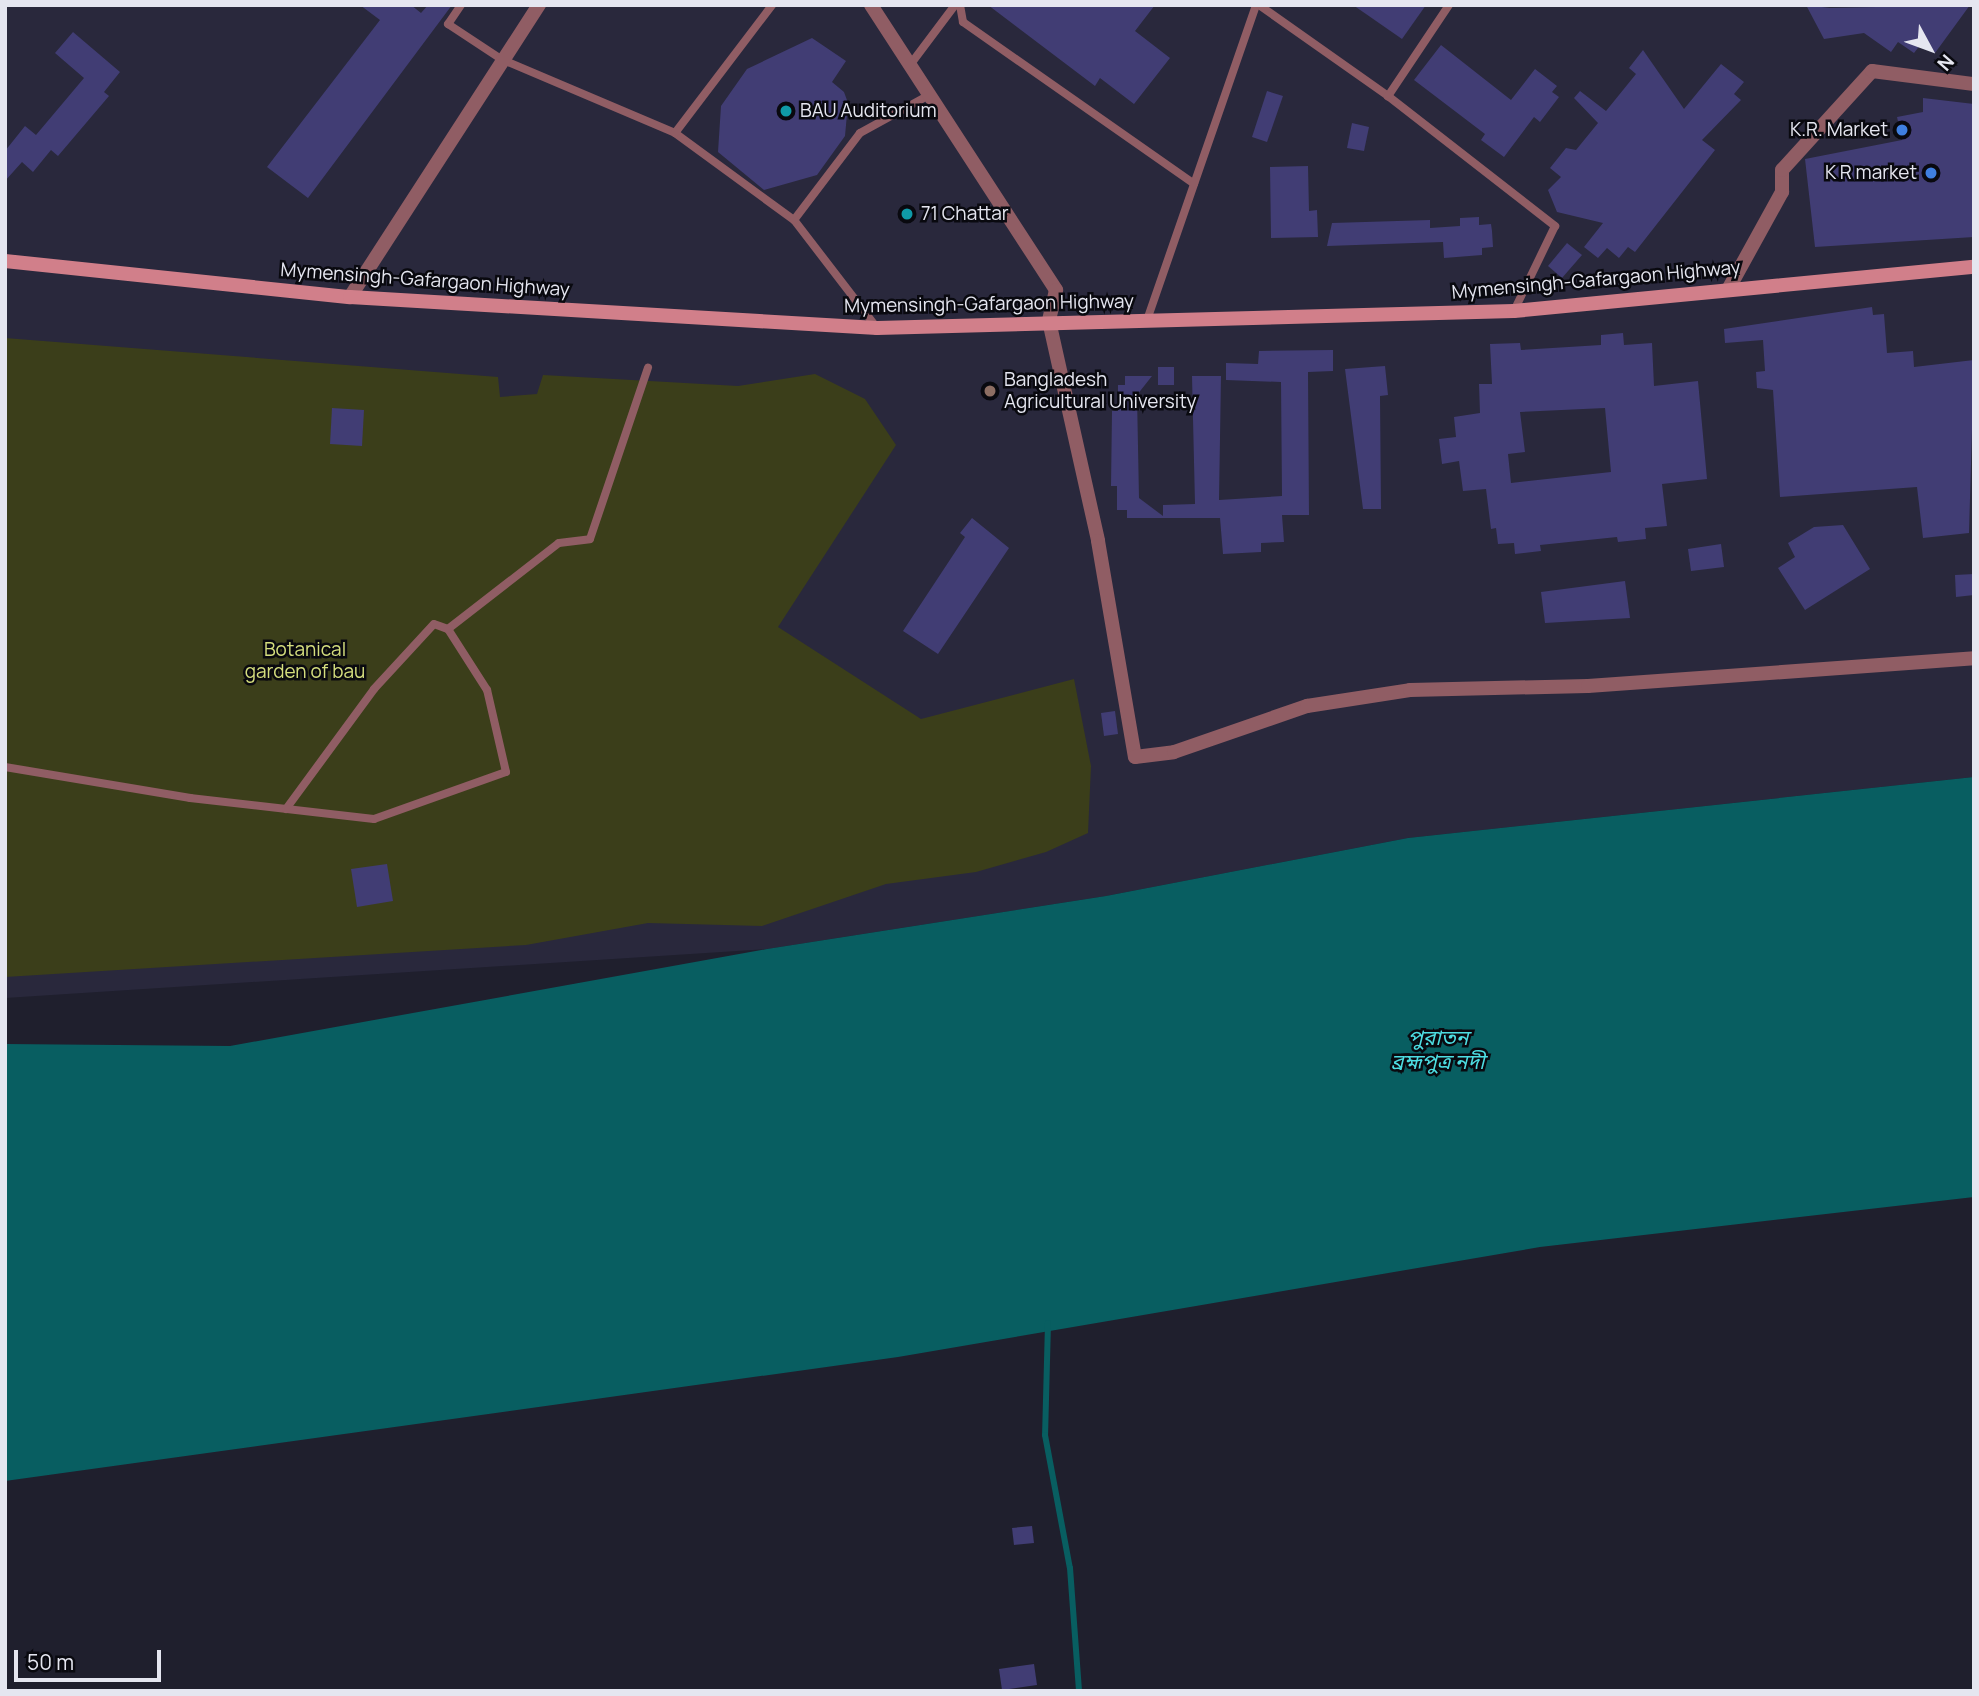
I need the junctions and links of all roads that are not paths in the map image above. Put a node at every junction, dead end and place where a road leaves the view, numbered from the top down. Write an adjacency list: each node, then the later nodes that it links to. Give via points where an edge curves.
1 (461, 5): 8 (lane, via 448,24)
2 (539, 5): 8 (street)
3 (772, 5): 13 (lane)
4 (871, 5): 9 (street)
5 (957, 5): 9 (lane); 14 (lane, via 964,22)
6 (1258, 5): 12 (lane); 14 (lane)
7 (1449, 5): 12 (lane)
8 (501, 59): 13 (lane); 19 (street)
9 (910, 65): 11 (street)
10 (1974, 84): 18 (street, via 1872,71 1782,170 1782,192)
11 (929, 95): 15 (lane, via 860,133); 22 (street, via 1056,290)
12 (1388, 96): 20 (lane, via 1555,226)
13 (675, 133): 15 (lane)
14 (1194, 184): 21 (lane)
15 (794, 220): 23 (lane)
16 (5, 261): 19 (main road, Mymensingh-Gafargaon Highway)
17 (1974, 267): 18 (main road, Mymensingh-Gafargaon Highway)
18 (1729, 288): 20 (main road, Mymensingh-Gafargaon Highway)
19 (350, 297): 23 (main road, Mymensingh-Gafargaon Highway)
20 (1514, 310): 21 (main road, Mymensingh-Gafargaon Highway)
21 (1147, 320): 22 (main road, Mymensingh-Gafargaon Highway)
22 (1049, 321): 23 (main road, Mymensingh-Gafargaon Highway); 26 (street, via 1098,541 1135,757 1174,752 1307,706 1410,690 1602,685)
23 (877, 328)
24 (648, 368): 25 (lane, via 590,539 559,543)
25 (448, 629): 28 (lane, via 434,624 374,688); 28 (lane, via 487,690 506,772 374,819)
26 (1974, 658)
27 (5, 767): 28 (lane)
28 (286, 809)

